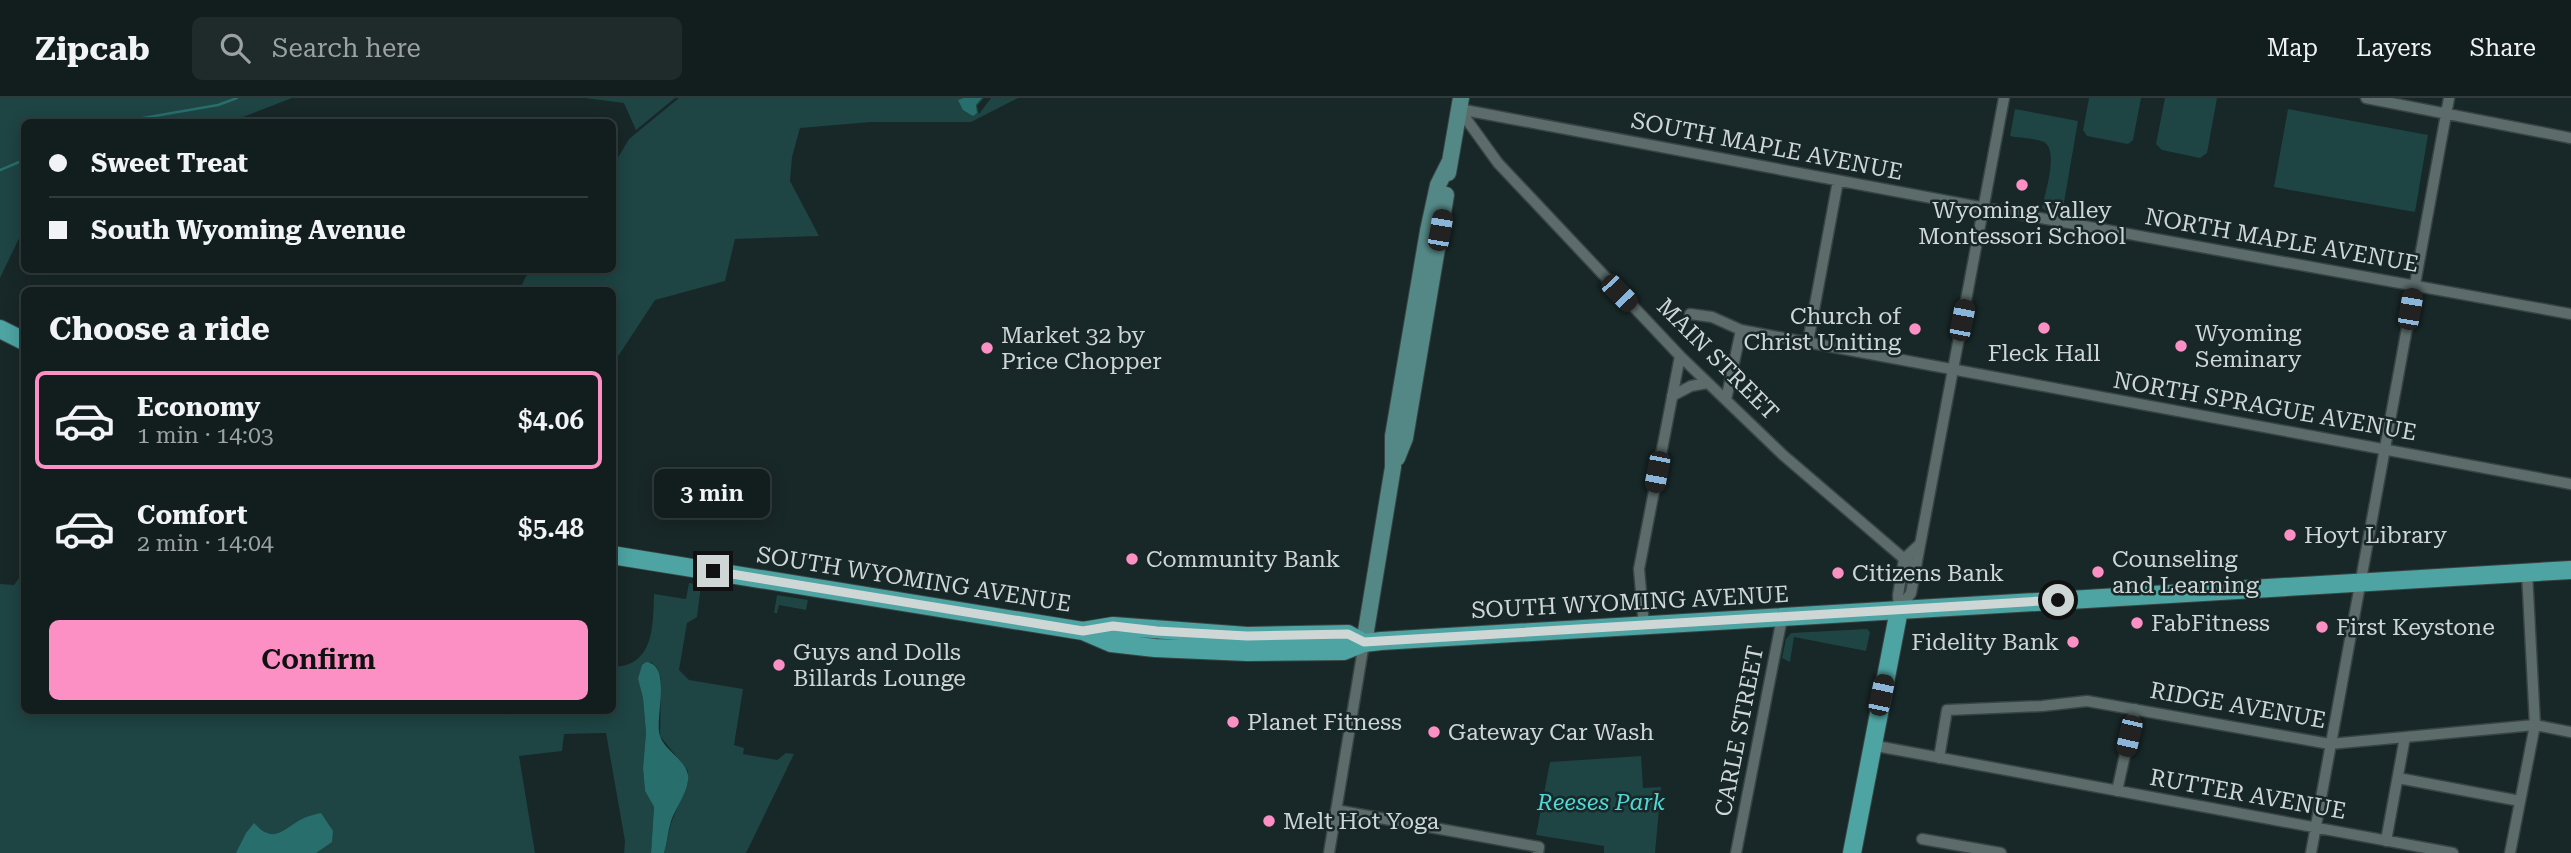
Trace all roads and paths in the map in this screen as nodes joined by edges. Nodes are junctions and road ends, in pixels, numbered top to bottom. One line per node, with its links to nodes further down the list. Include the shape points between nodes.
1 (2004, 98): 8 (street)
2 (2366, 98): 5 (street)
3 (2449, 98): 5 (street)
4 (1460, 103): 7 (street, SOUTH MAPLE AVENUE); 16 (street, MAIN STREET, via 1498,163); 33 (street, via 1405,438 1393,467)
5 (2446, 113): 6 (street); 9 (street)
6 (2571, 138)
7 (1838, 181): 8 (street, SOUTH MAPLE AVENUE); 15 (street)
8 (1985, 208): 9 (street, NORTH MAPLE AVENUE); 17 (street)
9 (2414, 285): 11 (street, NORTH MAPLE AVENUE); 21 (street)
10 (1690, 314): 13 (street, via 1712,317)
11 (2571, 314)
12 (0, 328): 14 (main road)
13 (1741, 330): 15 (street, NORTH SPRAGUE AVENUE); 20 (street)
14 (21, 339)
15 (1808, 342): 17 (street, NORTH SPRAGUE AVENUE)
16 (1680, 356): 18 (street, MAIN STREET); 19 (street)
17 (1952, 371): 21 (street, NORTH SPRAGUE AVENUE); 23 (street)
18 (1708, 383): 19 (street); 20 (street, MAIN STREET)
19 (1672, 396): 32 (street, via 1639,569)
20 (1726, 400): 25 (street, MAIN STREET)
21 (2386, 449): 22 (street, NORTH SPRAGUE AVENUE); 29 (street)
22 (2571, 484)
23 (1920, 544): 25 (street); 26 (street)
24 (616, 556): 33 (main road, SOUTH WYOMING AVENUE, via 1083,631 1113,626 1237,636 1348,634)
25 (1904, 559): 26 (street, MAIN STREET); 30 (street)
26 (1916, 569): 30 (street, via 1912,593)
27 (2571, 570): 28 (main road, SOUTH WYOMING AVENUE)
28 (2528, 573): 29 (main road, SOUTH WYOMING AVENUE); 35 (street)
29 (2360, 582): 30 (main road, SOUTH WYOMING AVENUE); 38 (street)
30 (1899, 610): 31 (main road, SOUTH WYOMING AVENUE); 39 (main road)
31 (1782, 618): 32 (main road, SOUTH WYOMING AVENUE); 50 (street, CARLE STREET)
32 (1644, 626): 33 (main road, SOUTH WYOMING AVENUE)
33 (1364, 642): 44 (street)
34 (2135, 709): 38 (street, RIDGE AVENUE); 40 (street, RIDGE AVENUE, via 2087,701 1947,710); 42 (street)
35 (2535, 725): 36 (street, RIDGE AVENUE); 37 (street, RIDGE AVENUE); 43 (street)
36 (2571, 732)
37 (2405, 737): 38 (street, RIDGE AVENUE); 41 (street)
38 (2330, 744): 45 (street)
39 (1871, 745): 40 (street, RUTTER AVENUE); 51 (main road)
40 (1939, 758): 42 (street, RUTTER AVENUE)
41 (2398, 778): 43 (street); 47 (street)
42 (2117, 791): 45 (street, RUTTER AVENUE)
43 (2520, 801): 55 (street)
44 (1336, 810): 48 (street); 49 (street)
45 (2316, 828): 47 (street, RUTTER AVENUE); 53 (street)
46 (1922, 839): 52 (street)
47 (2386, 841): 54 (street, RUTTER AVENUE)
48 (1539, 850)
49 (1329, 853)
50 (1736, 853)
51 (1852, 853)
52 (2001, 853)
53 (2311, 853)
54 (2453, 853)
55 (2510, 853)

